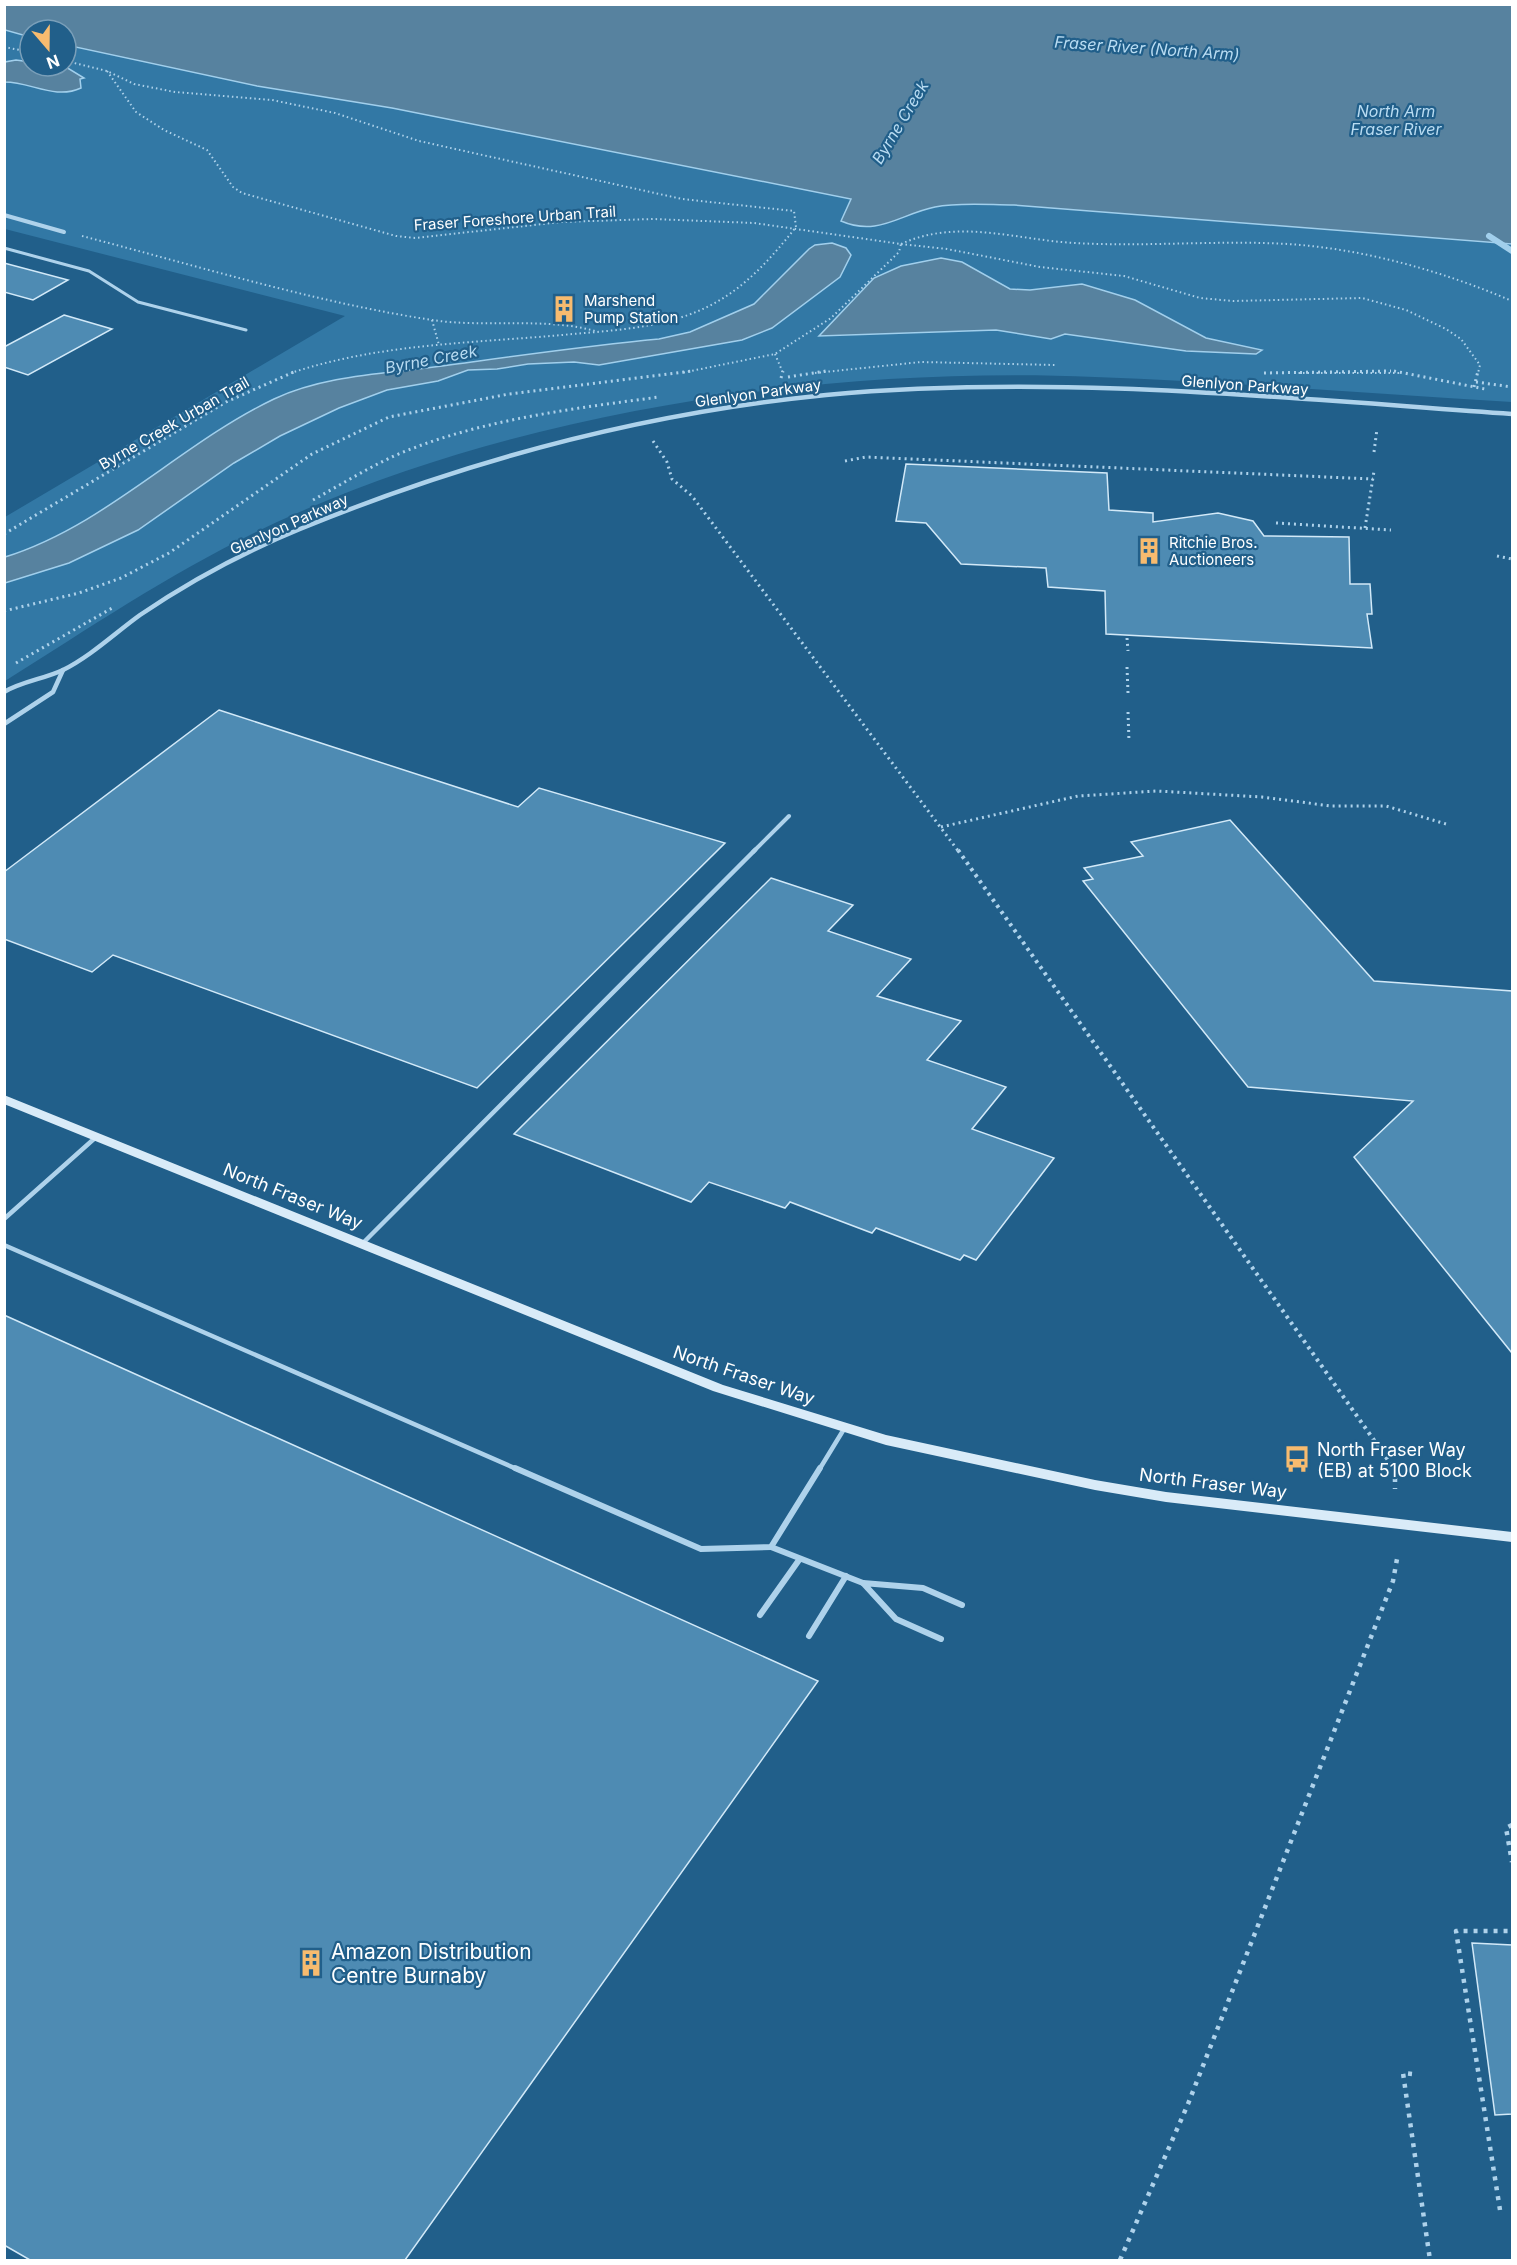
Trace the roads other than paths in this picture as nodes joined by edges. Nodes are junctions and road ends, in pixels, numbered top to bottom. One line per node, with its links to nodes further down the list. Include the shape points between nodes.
1 (4, 215): 2 (street)
2 (64, 232)
3 (4, 248): 4 (lane, via 89,271 138,302)
4 (246, 330)
5 (1512, 414): 6 (street, Glenlyon Parkway, via 1073,387 903,390 698,413 566,440 470,466 299,530 151,608)
6 (63, 670): 7 (street, Glenlyon Parkway, via 21,681); 8 (street, Glenlyon Parkway, via 53,692)
7 (4, 692)
8 (4, 724)
9 (789, 816): 13 (lane)
10 (4, 1099): 11 (street, North Fraser Way)
11 (98, 1136): 12 (lane); 13 (street, North Fraser Way)
12 (4, 1219)
13 (363, 1243): 15 (street, North Fraser Way, via 718,1388)
14 (4, 1245): 17 (lane, via 701,1549)
15 (844, 1428): 16 (street, North Fraser Way, via 1095,1485 1166,1497); 17 (lane)
16 (1512, 1537)
17 (771, 1547): 18 (lane)
18 (799, 1560): 19 (lane); 22 (lane)
19 (846, 1576): 20 (lane); 23 (lane)
20 (863, 1583): 21 (lane, via 923,1588); 24 (lane, via 896,1619)
21 (962, 1605)
22 (760, 1615)
23 (809, 1636)
24 (941, 1639)

